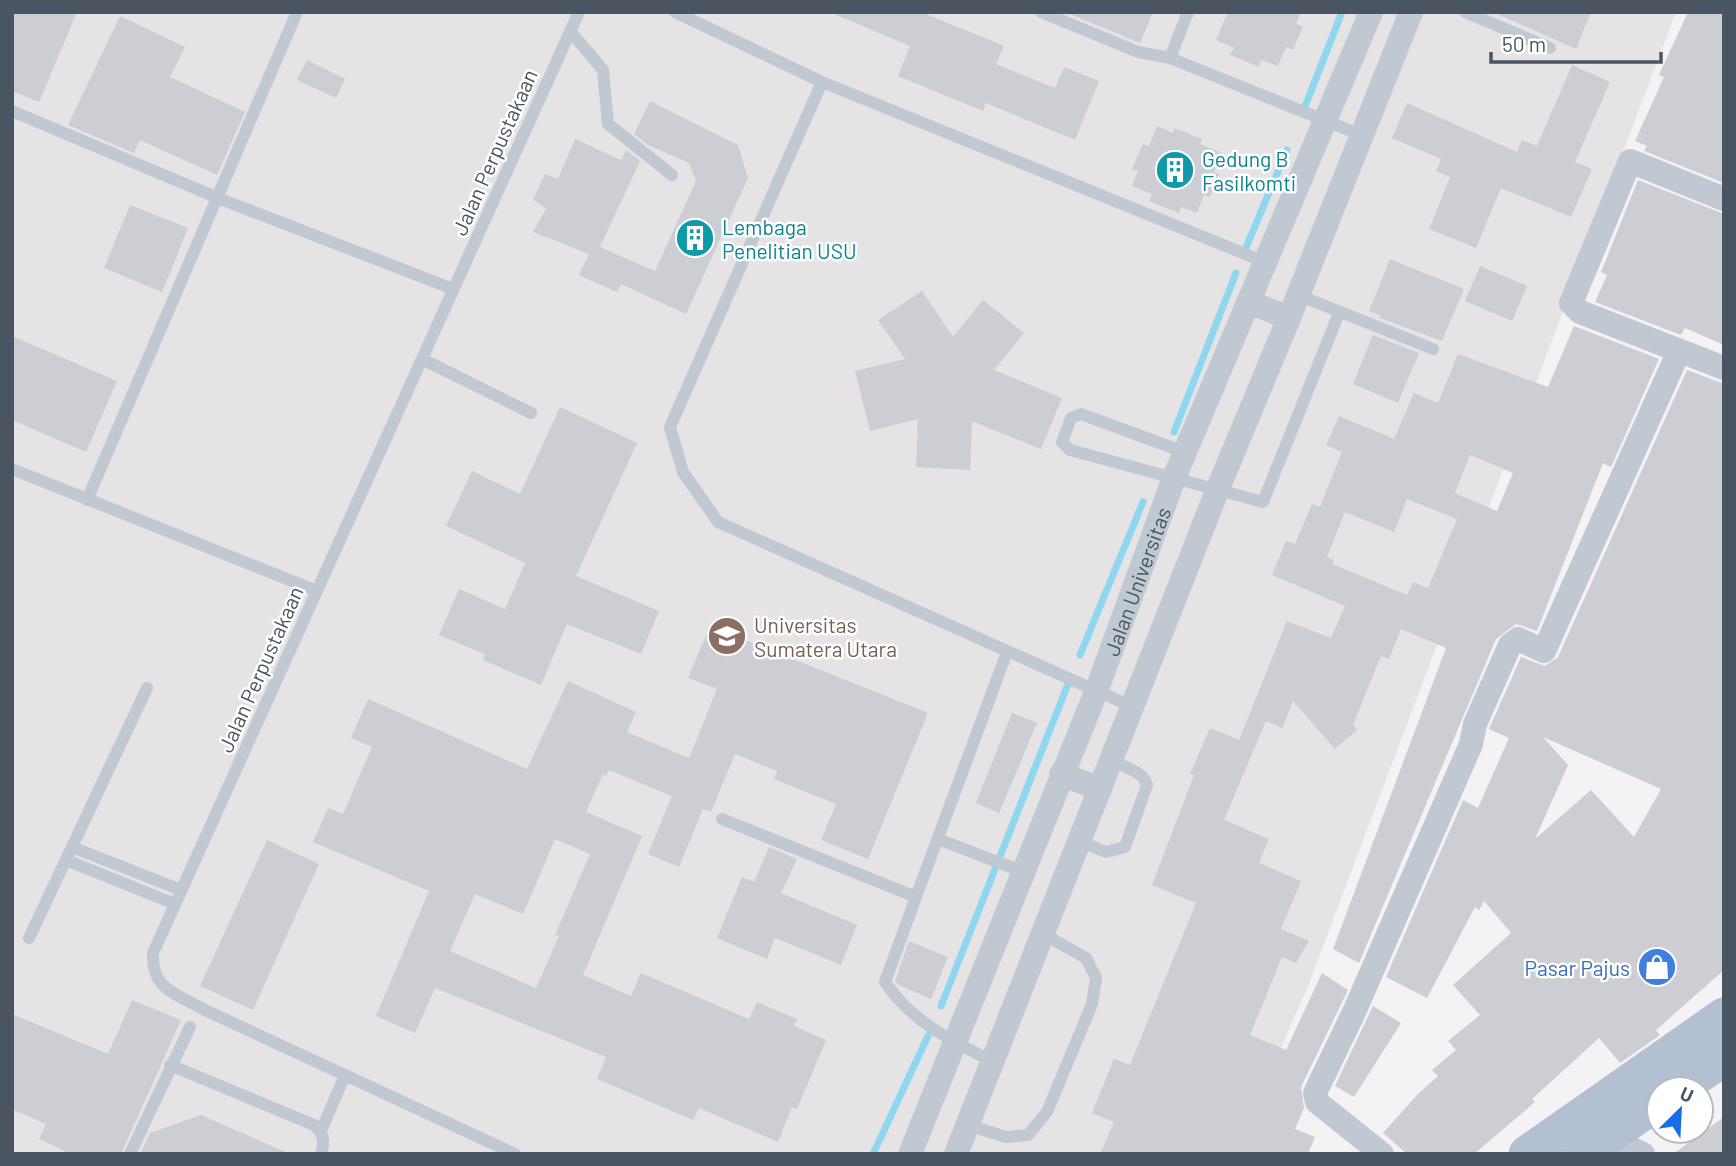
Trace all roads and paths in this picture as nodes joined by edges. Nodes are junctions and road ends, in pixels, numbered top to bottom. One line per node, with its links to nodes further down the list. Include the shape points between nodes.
1 (297, 12): 19 (lane)
2 (579, 12): 9 (lane, Jalan Perpustakaan)
3 (675, 12): 13 (lane)
4 (1041, 12): 11 (lane, via 1138,52)
5 (1188, 12): 11 (lane)
6 (1371, 12): 12 (street, Jalan Universitas)
7 (1411, 12): 14 (street, Jalan Universitas)
8 (1465, 12): 10 (lane)
9 (570, 31): 18 (lane, via 603,70 608,124); 22 (lane, Jalan Perpustakaan)
10 (1550, 48)
11 (1170, 58): 16 (lane)
12 (1344, 80): 14 (street); 16 (street, Jalan Universitas)
13 (822, 82): 21 (lane); 38 (lane, via 670,427 683,472 718,522)
14 (1379, 91): 17 (street, Jalan Universitas)
15 (12, 111): 19 (lane)
16 (1326, 123): 17 (lane); 21 (street, Jalan Universitas)
17 (1361, 135): 23 (street, Jalan Universitas)
18 (672, 175)
19 (218, 198): 22 (lane); 36 (lane)
20 (1724, 199): 28 (street, via 1630,161 1571,300 1580,312)
21 (1265, 262): 24 (street, Jalan Universitas)
22 (453, 289): 29 (lane, Jalan Perpustakaan)
23 (1298, 295): 25 (lane); 26 (street, Jalan Universitas)
24 (1249, 302): 26 (street); 32 (street, Jalan Universitas)
25 (1339, 313): 27 (lane); 35 (lane, via 1266,499 1259,503)
26 (1289, 318): 35 (street, Jalan Universitas)
27 (1433, 349)
28 (1679, 351): 30 (street); 76 (street, via 1544,651 1518,639 1510,645 1356,1010 1315,1093 1317,1102)
29 (422, 359): 31 (lane); 37 (lane, Jalan Perpustakaan)
30 (1724, 368)
31 (531, 413)
32 (1187, 453): 34 (street, Jalan Universitas); 34 (lane, via 1081,414 1071,418 1062,442 1070,450)
33 (12, 469): 36 (lane)
34 (1174, 478): 35 (lane); 39 (street, Jalan Universitas)
35 (1217, 491): 40 (street, Jalan Universitas)
36 (86, 500): 37 (lane)
37 (317, 591): 53 (lane, Jalan Perpustakaan)
38 (1007, 652): 42 (lane); 48 (lane)
39 (1106, 664): 40 (street); 42 (street, Jalan Universitas)
40 (1144, 680): 43 (street, Jalan Universitas)
41 (147, 688): 50 (lane)
42 (1096, 692): 43 (lane); 45 (street, Jalan Universitas)
43 (1133, 707): 44 (street, Jalan Universitas)
44 (1111, 761): 46 (street, Jalan Universitas); 49 (lane, via 1138,773 1147,785 1125,847 1107,852)
45 (1061, 774): 46 (street); 52 (street, Jalan Universitas)
46 (1100, 789): 49 (street, Jalan Universitas)
47 (722, 819): 54 (lane)
48 (938, 839): 52 (lane); 54 (lane)
49 (1079, 841): 57 (street, Jalan Universitas)
50 (72, 847): 51 (lane); 53 (lane)
51 (66, 860): 56 (lane); 58 (lane)
52 (1023, 872): 55 (street, Jalan Universitas)
53 (181, 890): 56 (lane, Jalan Perpustakaan)
54 (916, 897): 61 (lane, via 885,982 902,1007)
55 (1011, 902): 57 (street); 61 (street, Jalan Universitas)
56 (175, 904): 65 (lane, Jalan Perpustakaan, via 153,953 152,970 160,984)
57 (1046, 926): 63 (street, Jalan Universitas); 68 (lane, via 1086,958 1097,978 1092,1004 1047,1112 1028,1135 1006,1137)
58 (29, 938)
59 (1724, 1016): 77 (main road)
60 (190, 1027): 64 (lane)
61 (954, 1042): 63 (lane); 74 (street, Jalan Universitas)
62 (1724, 1058): 66 (main road)
63 (992, 1061): 68 (street, Jalan Universitas)
64 (170, 1065): 69 (lane); 71 (lane)
65 (345, 1075): 69 (lane); 73 (lane, Jalan Perpustakaan)
66 (1698, 1075)
67 (1645, 1110): 70 (main road)
68 (968, 1125): 75 (street, Jalan Universitas)
69 (321, 1131): 72 (lane, via 325,1143)
70 (1594, 1145): 78 (street)
71 (130, 1154)
72 (321, 1154)
73 (515, 1154)
74 (909, 1154)
75 (956, 1154)
76 (1382, 1154)
77 (1527, 1154)
78 (1643, 1154)

